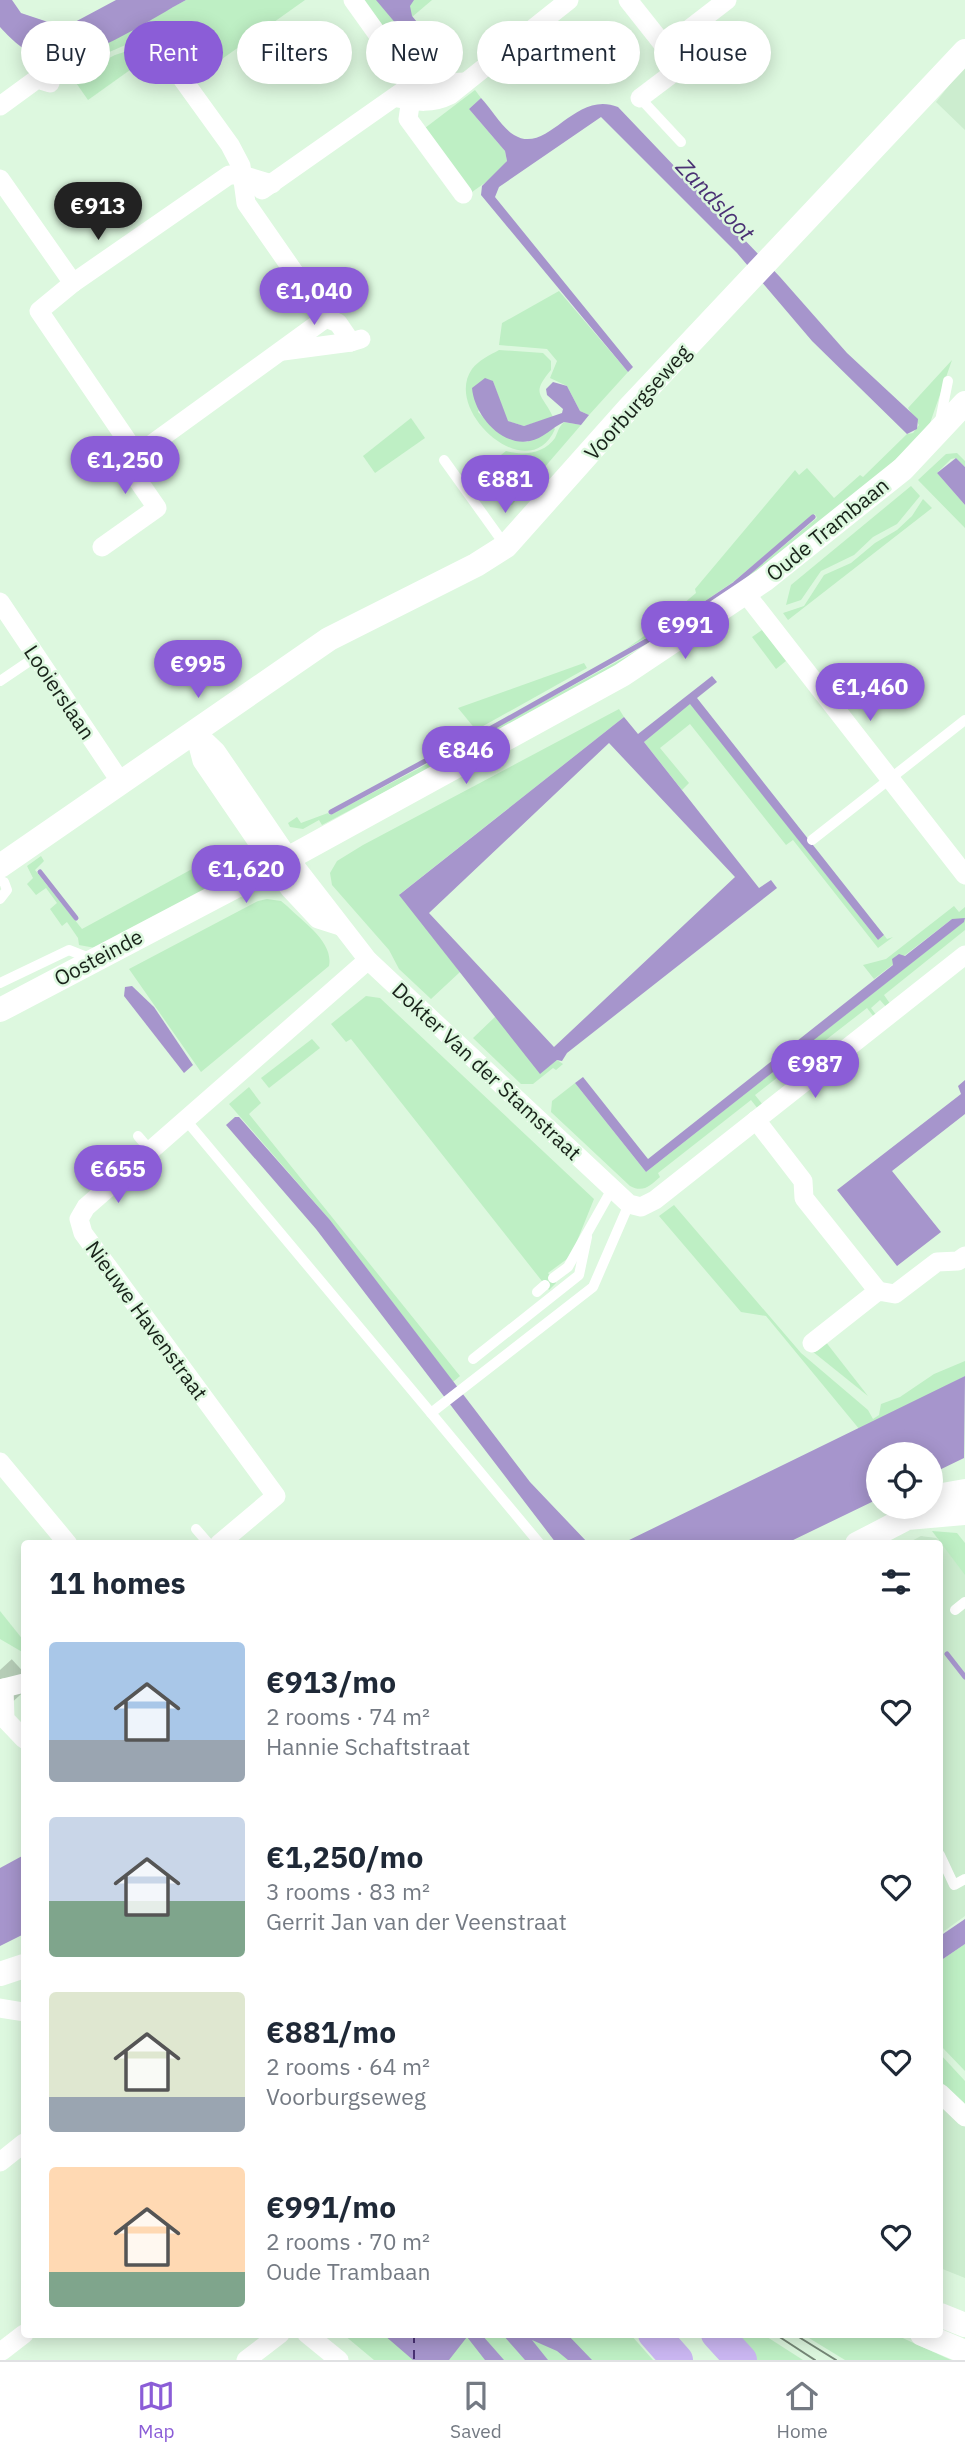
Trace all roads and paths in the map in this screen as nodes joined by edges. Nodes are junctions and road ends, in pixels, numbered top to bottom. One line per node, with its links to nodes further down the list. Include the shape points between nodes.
1 (353, 0): 11 (street)
2 (569, 0): 11 (street, via 438,101)
3 (628, 0): 6 (street)
4 (727, 0): 5 (street)
5 (700, 21)
6 (654, 32)
7 (965, 51): 26 (street, Voorburgseweg)
8 (30, 84): 13 (street)
9 (186, 84): 16 (street, via 230,145)
10 (659, 84): 12 (street)
11 (407, 94): 16 (street, via 258,192); 17 (street, via 408,118)
12 (640, 98): 14 (lane)
13 (0, 106)
14 (681, 142)
15 (0, 179): 18 (street)
16 (244, 183): 18 (street, via 217,182); 19 (street, via 246,203)
17 (463, 194)
18 (73, 284): 24 (street, via 39,311)
19 (326, 318): 20 (street); 20 (street, via 356,341)
20 (281, 351): 24 (street)
21 (948, 381): 23 (lane)
22 (965, 403): 23 (street, Oude Trambaan)
23 (938, 432): 28 (street, Oude Trambaan, via 903,469)
24 (137, 455): 27 (street, via 131,469 157,508)
25 (444, 460): 26 (lane)
26 (506, 546): 33 (street, Voorburgseweg, via 329,639)
27 (102, 547)
28 (746, 594): 34 (street); 37 (street, Oude Trambaan, via 622,675)
29 (0, 602): 30 (street, Looierslaan)
30 (37, 656): 31 (lane); 35 (street, Looierslaan)
31 (0, 681)
32 (965, 720): 34 (lane)
33 (194, 730): 35 (street, Voorburgseweg); 37 (street, Dokter Van der Stamstraat, via 216,751)
34 (888, 780): 36 (lane); 39 (street)
35 (120, 781): 38 (street)
36 (812, 840)
37 (282, 862): 42 (street, Oude Trambaan); 45 (street, Dokter Van der Stamstraat)
38 (0, 866)
39 (965, 875)
40 (0, 881): 41 (lane, via 7,890)
41 (0, 899)
42 (197, 905): 44 (street, Oosteinde)
43 (965, 955): 49 (street)
44 (94, 960): 46 (lane, via 69,950); 47 (street, Oosteinde)
45 (368, 960): 48 (street, Nieuwe Havenstraat); 50 (street, Dokter Van der Stamstraat)
46 (0, 982)
47 (0, 1010)
48 (185, 1119): 58 (lane); 67 (street, Nieuwe Havenstraat, via 144,1143 113,1170 79,1219 83,1233 276,1496)
49 (756, 1120): 51 (street, via 655,1200); 55 (street, via 803,1181 804,1198)
50 (612, 1189): 51 (street, Dokter Van der Stamstraat); 52 (lane)
51 (635, 1205): 58 (lane, via 593,1287)
52 (587, 1237): 54 (lane, via 568,1267); 57 (lane, via 579,1275)
53 (965, 1256): 55 (street, via 937,1262 895,1294)
54 (545, 1285)
55 (878, 1291): 56 (street)
56 (812, 1343)
57 (473, 1359)
58 (431, 1413): 68 (lane)
59 (0, 1462): 65 (street)
60 (965, 1491): 61 (street)
61 (943, 1495)
62 (965, 1513): 70 (street, via 907,1518)
63 (885, 1519): 69 (street)
64 (196, 1529): 66 (lane)
65 (65, 1540)
66 (206, 1540)
67 (224, 1540)
68 (537, 1540)
69 (844, 1540)
70 (865, 1540)
71 (965, 1602): 72 (lane)
72 (954, 1610)
73 (21, 1683): 74 (street)
74 (2, 1686): 75 (street)
75 (3, 1711): 76 (street)
76 (21, 1736)
77 (943, 1861): 78 (lane, via 954,1885)
78 (965, 1879)
79 (21, 1967): 80 (street)
80 (0, 1974)
81 (21, 1984): 82 (street)
82 (0, 1990)
83 (0, 2007): 84 (street)
84 (21, 2011)
85 (943, 2096): 86 (street)
86 (965, 2117)
87 (21, 2145): 88 (street)
88 (0, 2162)
89 (943, 2316): 90 (street)
90 (965, 2325)
91 (21, 2337): 98 (street)
92 (275, 2338): 99 (street)
93 (312, 2338): 100 (street)
94 (658, 2338): 101 (main road)
95 (721, 2338): 102 (main road)
96 (932, 2338): 97 (street)
97 (965, 2352)
98 (4, 2353)
99 (246, 2360)
100 (339, 2360)
101 (677, 2360)
102 (741, 2360)

